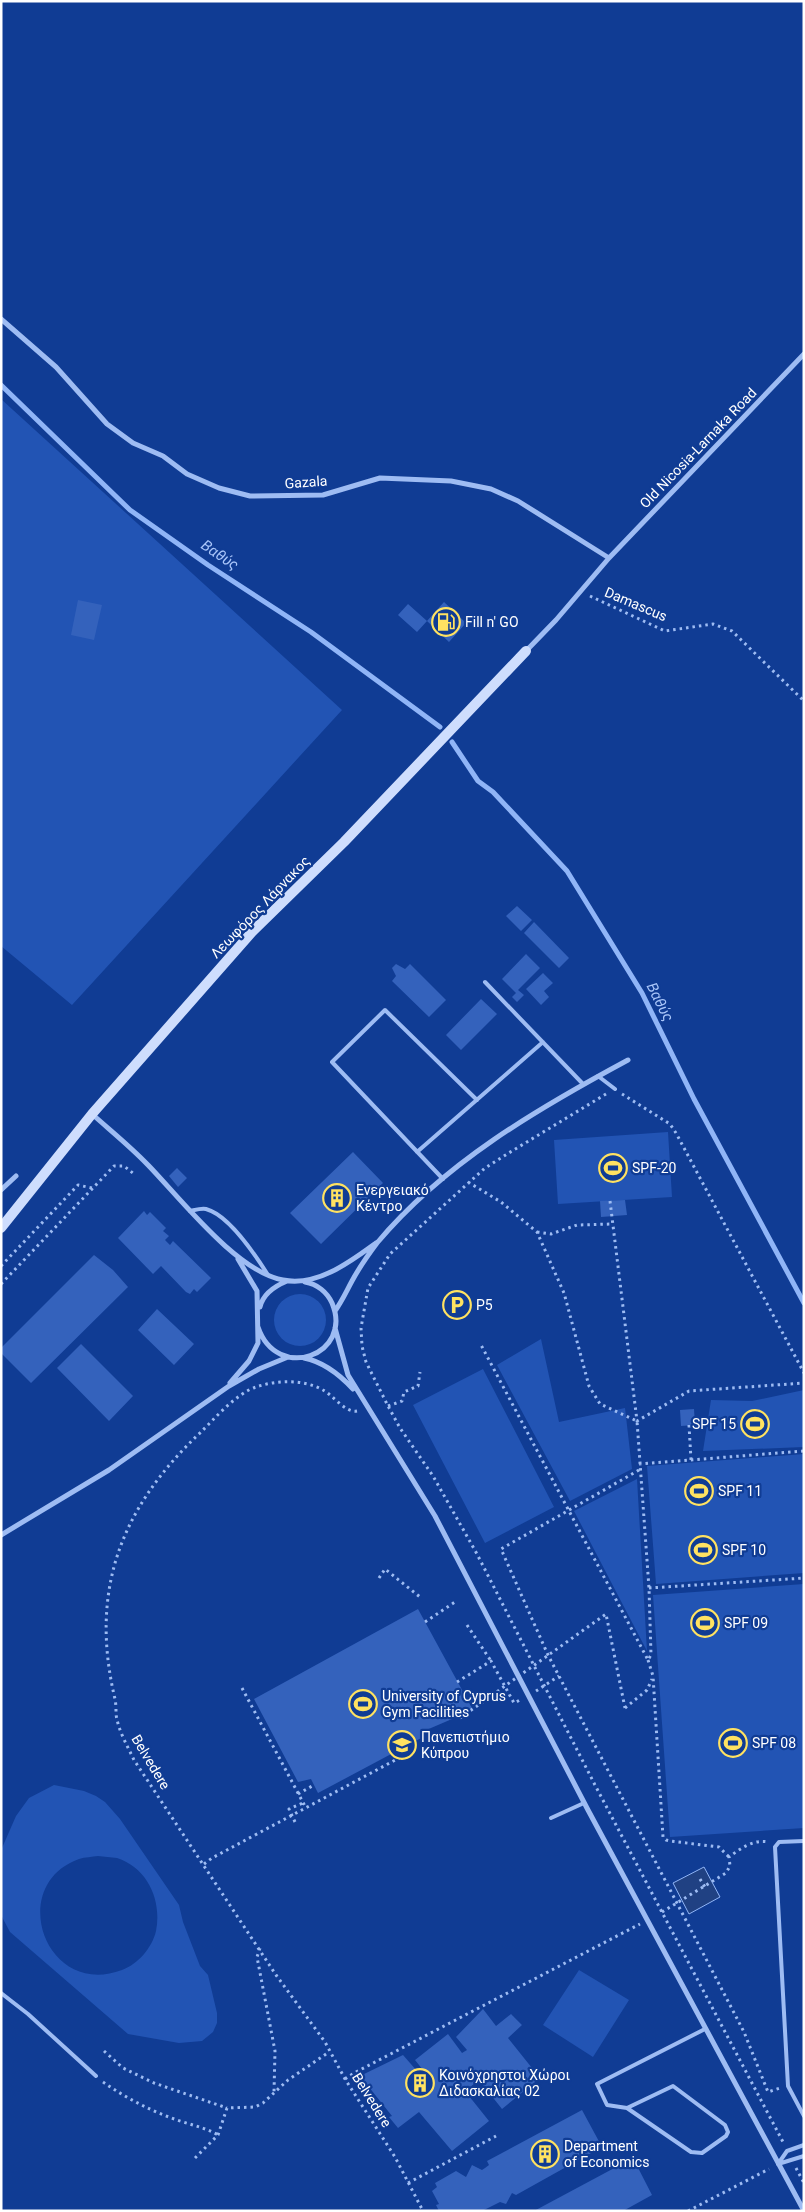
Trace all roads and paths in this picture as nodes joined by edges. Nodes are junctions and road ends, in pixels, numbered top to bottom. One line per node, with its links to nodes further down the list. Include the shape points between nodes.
1 (1, 319): 3 (street, Gazala, via 56,367 107,424 133,443 163,456 187,474 220,488 250,496 323,496 380,478 451,481 491,489 518,501)
2 (804, 354): 3 (street, Old Nicosia-Larnaka Road)
3 (609, 558): 4 (street)
4 (580, 592): 5 (street, Λεωφόρος Λάρνακος); 6 (path, Damascus, via 664,631 713,624 732,631)
5 (526, 651): 14 (main road, Λεωφόρος Λάρνακος, via 344,842 252,932)
6 (804, 701)
7 (485, 982): 8 (lane)
8 (543, 1042): 11 (lane); 13 (lane)
9 (628, 1060): 10 (street)
10 (598, 1076): 11 (street); 12 (lane)
11 (583, 1084): 18 (street, via 513,1127)
12 (615, 1089): 19 (path, via 512,1150); 42 (path, via 670,1124 676,1133)
13 (477, 1100): 15 (lane); 15 (lane, via 385,1010 332,1062)
14 (92, 1114): 23 (street, via 148,1164); 25 (main road, Λεωφόρος Λάρνακος)
15 (417, 1152): 18 (lane)
16 (134, 1174): 20 (path, via 124,1166 114,1166)
17 (16, 1176): 21 (street)
18 (443, 1179): 27 (street)
19 (468, 1182): 26 (path, via 501,1202); 46 (path, via 390,1254 368,1288 362,1318 362,1346 366,1362)
20 (93, 1188): 29 (path, via 78,1185); 33 (path)
21 (1, 1190)
22 (610, 1201): 24 (path)
23 (190, 1211): 28 (street); 30 (lane, via 210,1210 231,1226)
24 (613, 1224): 26 (path, via 577,1225 551,1234); 48 (path)
25 (1, 1228)
26 (536, 1232): 48 (path, via 564,1293 589,1386 600,1404)
27 (384, 1236): 31 (street, via 330,1273); 34 (street, via 367,1256)
28 (228, 1247): 30 (street, via 251,1267); 35 (street, via 253,1281)
29 (1, 1266)
30 (268, 1275): 32 (street)
31 (300, 1280): 32 (street); 34 (street, via 322,1290 331,1299)
32 (288, 1281): 35 (street, via 268,1292)
33 (1, 1284)
34 (335, 1311): 37 (street)
35 (258, 1314): 36 (street)
36 (258, 1327): 39 (street, via 268,1347); 44 (street, via 258,1343 249,1361)
37 (335, 1328): 40 (street, via 323,1348); 45 (street, via 348,1375)
38 (480, 1343): 54 (path)
39 (288, 1357): 40 (street); 44 (street)
40 (303, 1358): 45 (street, via 320,1363 339,1375)
41 (420, 1372): 46 (path, via 419,1385 404,1392 402,1401)
42 (804, 1373)
43 (804, 1383): 48 (path, via 689,1391)
44 (223, 1390): 55 (street, via 109,1470)
45 (367, 1404): 74 (street, via 448,1538)
46 (388, 1406): 85 (path, via 437,1482 477,1554)
47 (359, 1410): 81 (path, Belvedere, via 350,1411 323,1390 304,1383 270,1383 254,1387 227,1407 170,1462 143,1499 119,1546 110,1582 106,1626 107,1657 116,1714 134,1760)
48 (636, 1421): 52 (path)
49 (689, 1425): 51 (path)
50 (804, 1451): 51 (path)
51 (690, 1460): 52 (path)
52 (639, 1464): 53 (path)
53 (639, 1470): 54 (path); 58 (path)
54 (568, 1510): 63 (path); 84 (path, via 501,1549 548,1655)
55 (1, 1535)
56 (379, 1578): 59 (path, via 385,1569)
57 (804, 1578): 58 (path)
58 (649, 1588): 63 (path, via 651,1655)
59 (420, 1597)
60 (456, 1602): 61 (path)
61 (425, 1622)
62 (467, 1625): 64 (path)
63 (648, 1660): 65 (path)
64 (491, 1661): 66 (path); 68 (path)
65 (653, 1676): 69 (path, bridge, via 646,1690 625,1708 606,1614); 80 (path, via 663,1837 719,1847)
66 (457, 1682)
67 (242, 1688): 72 (path)
68 (514, 1703)
69 (460, 1718)
70 (414, 1750): 75 (path, bridge)
71 (314, 1785): 72 (path)
72 (298, 1794): 73 (path)
73 (303, 1803): 75 (path); 77 (path, via 289,1809)
74 (584, 1803): 76 (lane); 86 (street)
75 (306, 1808): 81 (path, bridge)
76 (551, 1818)
77 (295, 1822)
78 (804, 1841): 79 (lane)
79 (776, 1843): 80 (path, via 748,1844); 94 (lane)
80 (729, 1857): 83 (path, via 730,1866 726,1873)
81 (204, 1864): 87 (path, Belvedere)
82 (700, 1879): 83 (path)
83 (705, 1887): 84 (path)
84 (678, 1904): 85 (path); 94 (path, via 744,2032 768,2092)
85 (662, 1912): 102 (path)
86 (647, 1920): 89 (street); 93 (path)
87 (260, 1948): 91 (path, Belvedere); 95 (path, via 257,1957 276,2066)
88 (1, 1994): 92 (lane, via 28,2014)
89 (705, 2028): 97 (lane, via 596,2084 607,2105); 106 (street)
90 (104, 2051): 96 (path, via 123,2068 154,2083)
91 (329, 2052): 93 (path, Belvedere); 95 (path)
92 (96, 2076): 99 (path, via 122,2095)
93 (345, 2079): 107 (path, Belvedere)
94 (788, 2086): 98 (lane)
95 (274, 2093): 96 (path, via 255,2107)
96 (227, 2108): 99 (path)
97 (627, 2108): 97 (lane, via 672,2086 725,2125 728,2132 702,2152 694,2153)
98 (804, 2116)
99 (218, 2135): 104 (path)
100 (496, 2136): 107 (path)
101 (804, 2145): 102 (lane)
102 (787, 2151): 106 (lane)
103 (802, 2157): 105 (lane)
104 (196, 2158)
105 (792, 2161): 106 (lane); 108 (path)
106 (778, 2164): 110 (path); 111 (street)
107 (408, 2183): 109 (path, Belvedere)
108 (804, 2183)
109 (421, 2210)
110 (688, 2211)
111 (804, 2211)

